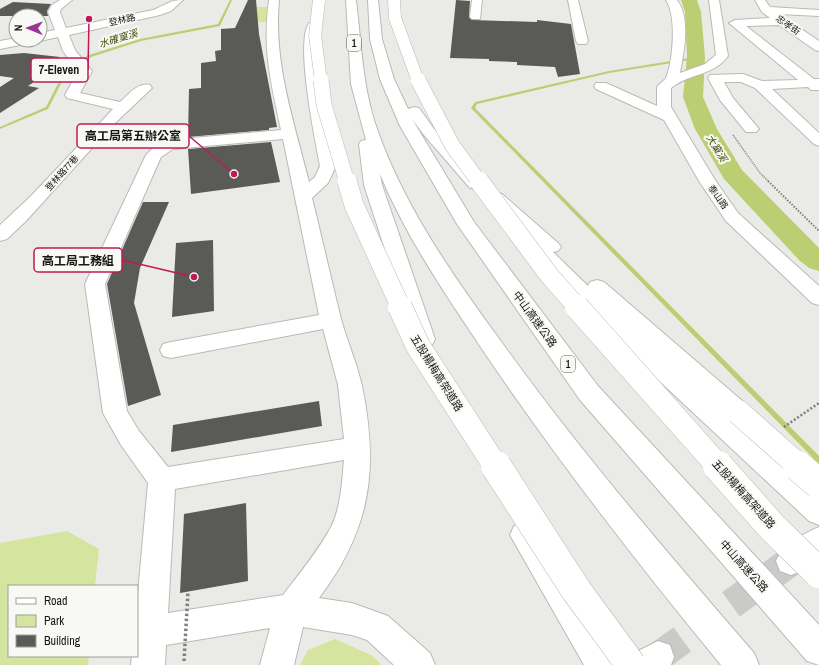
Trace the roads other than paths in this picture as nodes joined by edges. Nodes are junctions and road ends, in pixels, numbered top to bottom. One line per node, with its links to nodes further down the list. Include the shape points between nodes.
1 (67, 0): 18 (main road, via 54,10)
2 (178, 0): 18 (main road, 登林路, via 156,13)
3 (274, 0): 33 (main road, via 271,25 273,60)
4 (318, 0): 36 (main road, via 311,44 313,81 328,166 322,179); 51 (main road, 五股楊梅高架道路, bridge, via 315,36 324,105 354,205 418,346 576,590)
5 (351, 0): 26 (main road, 1)
6 (373, 0): 20 (main road, 中山高速公路 / 1)
7 (383, 0): 27 (main road, via 388,39)
8 (394, 0): 47 (main road, 五股楊梅高架道路, bridge, via 395,18 416,76 452,145 549,275 772,527)
9 (477, 0): 15 (main road)
10 (573, 0): 21 (main road)
11 (672, 0): 23 (main road, 泰山路, via 677,7 679,28)
12 (714, 0): 23 (main road, via 722,56 716,64)
13 (763, 5): 14 (main road); 16 (main road, 忠孝街)
14 (819, 14)
15 (476, 17)
16 (785, 23): 17 (main road); 22 (main road, 忠孝街); 25 (main road, via 735,23)
17 (811, 27)
18 (62, 33): 19 (main road, 登林路); 30 (main road, via 69,51 85,71 72,95)
19 (48, 36)
20 (376, 39): 27 (main road); 50 (main road, 中山高速公路 / 1, via 387,79 408,126 466,224 589,393)
21 (582, 41)
22 (819, 47)
23 (675, 78): 31 (main road, 泰山路, via 664,87 664,107)
24 (760, 85): 25 (main road); 32 (main road, via 743,78 715,78 727,100); 34 (main road)
25 (816, 85)
26 (358, 86): 55 (main road, via 373,185 430,357 498,492); 56 (main road, 1, via 389,178 418,232 461,302 516,383 572,457 643,548)
27 (400, 86): 35 (main road, via 429,132)
28 (601, 86): 31 (main road)
29 (145, 88): 30 (main road, 登林路77巷)
30 (121, 107): 37 (main road, 登林路77巷, via 26,214)
31 (671, 118): 38 (main road, 泰山路, via 707,182 732,218)
32 (751, 129)
33 (289, 134): 36 (main road); 42 (main road, via 170,145 160,150 154,155 95,284 115,413 130,438)
34 (819, 141)
35 (452, 159): 43 (main road, bridge); 44 (main road, via 550,262 645,354)
36 (304, 196): 39 (main road)
37 (0, 235)
38 (819, 298)
39 (331, 320): 40 (main road); 41 (main road, via 350,385)
40 (171, 350)
41 (358, 447): 42 (main road); 48 (main road, via 355,492 344,531)
42 (162, 480): 49 (main road)
43 (819, 484)
44 (819, 512)
45 (819, 541): 46 (main road)
46 (791, 561)
47 (819, 573)
48 (292, 609): 49 (main road); 53 (main road); 54 (main road, via 352,619 377,627)
49 (150, 632): 52 (main road)
50 (819, 649)
51 (645, 662)
52 (148, 665)
53 (277, 665)
54 (418, 665)
55 (603, 665)
56 (742, 665)

